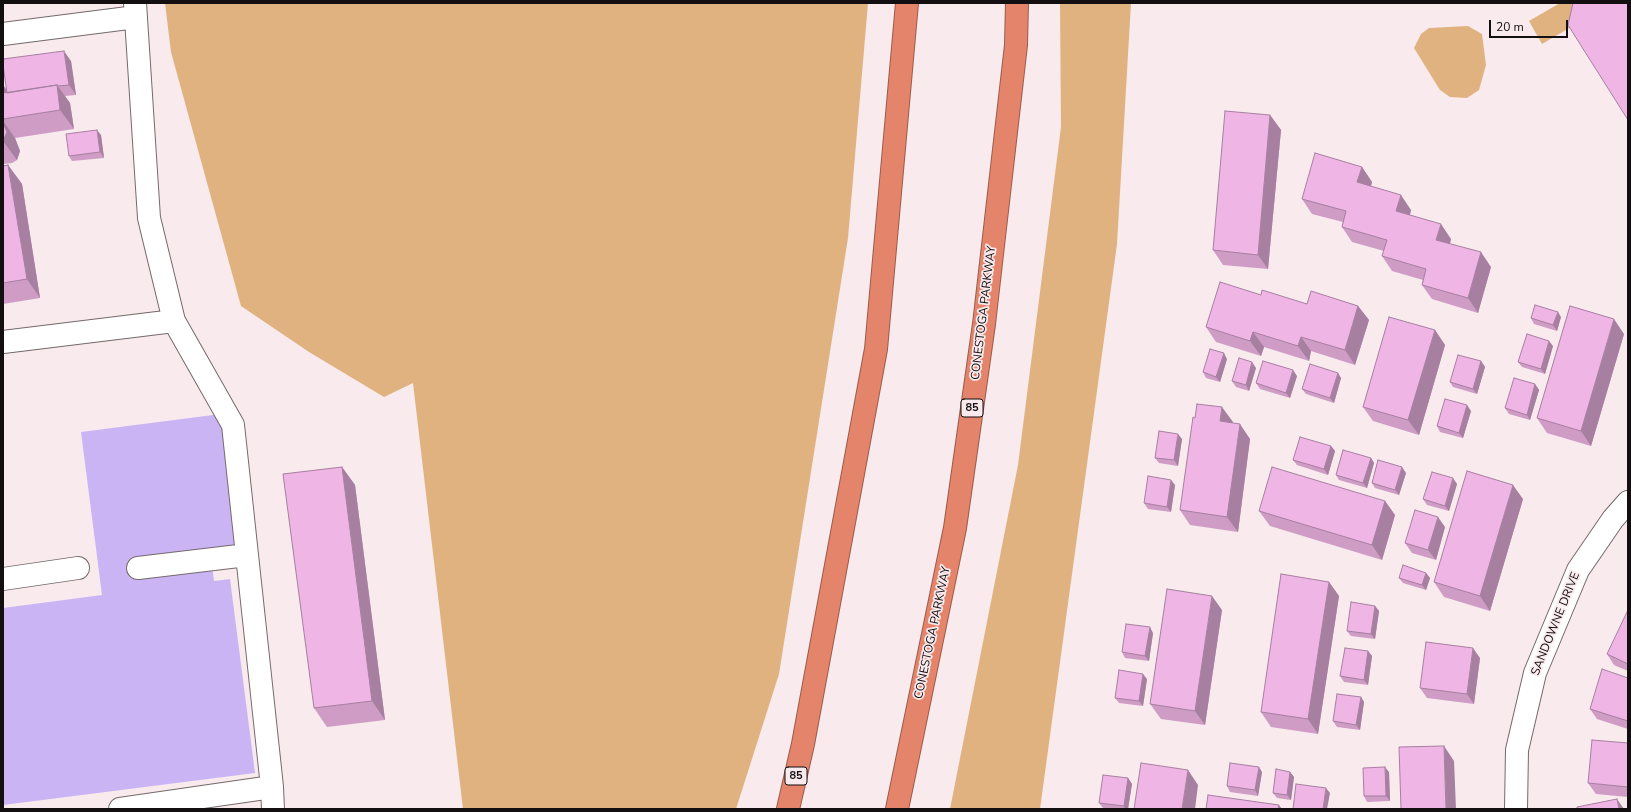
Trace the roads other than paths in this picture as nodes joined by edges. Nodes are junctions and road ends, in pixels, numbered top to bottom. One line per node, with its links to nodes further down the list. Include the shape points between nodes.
1 (907, 3): 12 (highway, 85, via 876,349)
2 (1017, 3): 18 (highway, CONESTOGA PARKWAY / 85, via 1016,45 984,324 955,528)
3 (135, 10): 4 (street); 5 (street, via 149,218)
4 (3, 34)
5 (174, 321): 6 (street); 8 (street, via 233,425)
6 (3, 342)
7 (1628, 502): 19 (street, SANDOWNE DRIVE, via 1613,519 1578,570 1535,673 1517,750)
8 (247, 555): 10 (street); 13 (street)
9 (78, 568): 11 (street)
10 (138, 568)
11 (3, 579)
12 (803, 744): 16 (highway); 17 (highway, 85)
13 (272, 787): 14 (street); 15 (street)
14 (120, 809)
15 (273, 809)
16 (777, 809)
17 (788, 809)
18 (897, 809)
19 (1516, 809)

